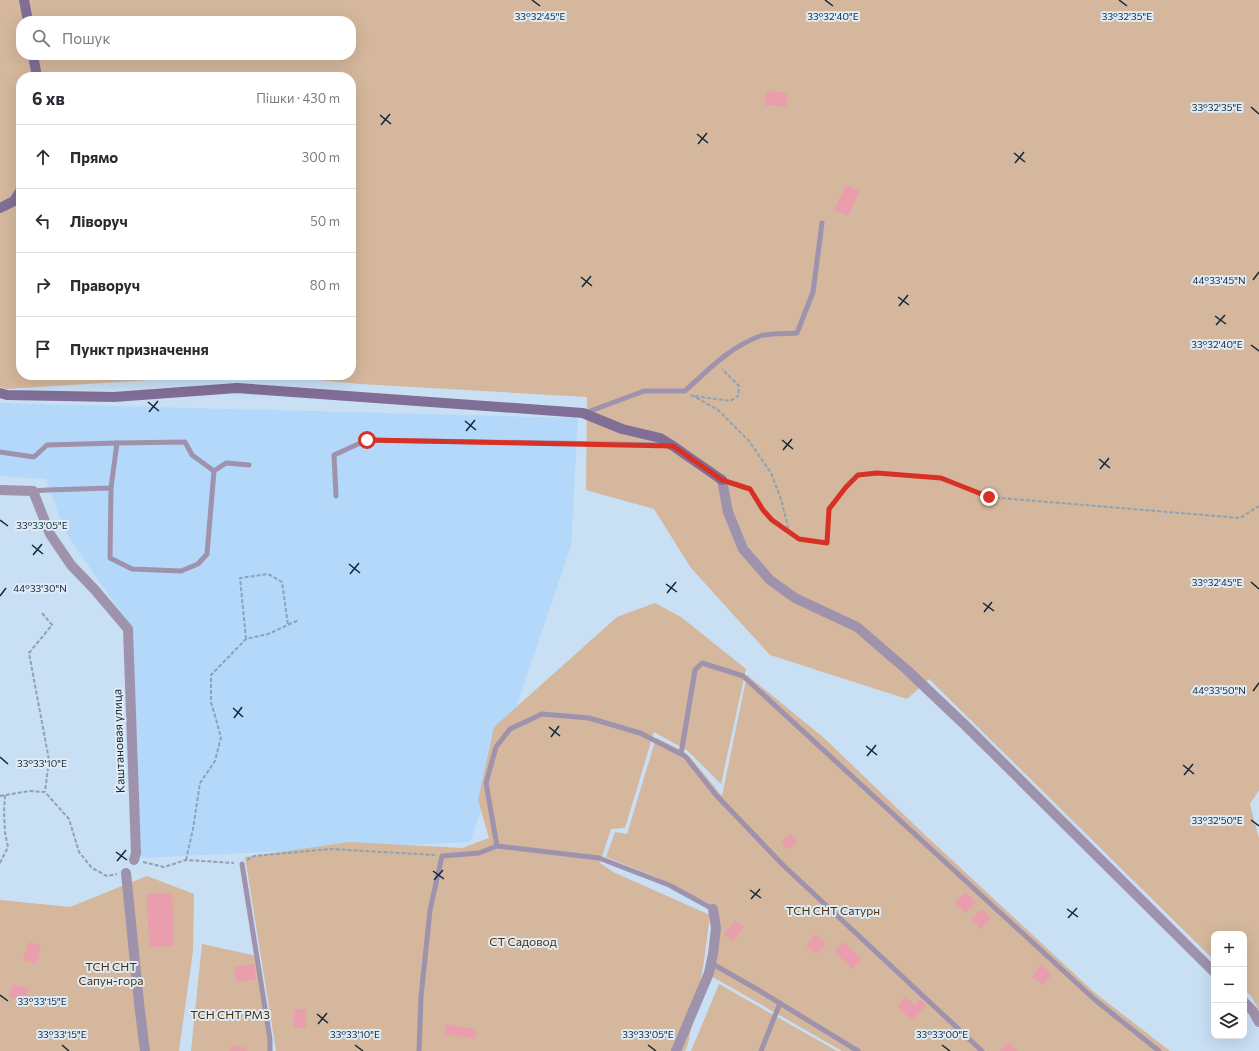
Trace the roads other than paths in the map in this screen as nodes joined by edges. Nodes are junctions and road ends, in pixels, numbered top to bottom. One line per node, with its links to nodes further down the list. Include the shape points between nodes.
1 (24, 0): 2 (street)
2 (27, 16)
3 (34, 60): 4 (street)
4 (36, 72)
5 (16, 199): 6 (street)
6 (0, 208)
7 (822, 222): 9 (lane, via 813,292 797,333 761,336 737,347 685,391 644,391)
8 (0, 393): 9 (street, via 114,397 237,388)
9 (583, 414): 11 (street, via 622,429 660,438)
10 (117, 443): 12 (lane, via 47,445 34,457); 14 (lane, via 185,442 192,455); 16 (lane)
11 (673, 446): 15 (street); 20 (lane, via 367,440 334,455)
12 (0, 452)
13 (249, 465): 14 (lane, via 226,463)
14 (214, 471): 16 (lane, via 207,554 198,564 181,571 132,569 110,558)
15 (722, 480): 17 (lane); 28 (street, via 728,512 744,549 770,580 795,598 858,627 907,670)
16 (111, 488): 19 (lane)
17 (750, 489)
18 (0, 490): 19 (street)
19 (33, 491): 23 (street, Каштановая улица, via 50,534 71,564 128,629 136,853)
20 (336, 496)
21 (681, 754): 22 (lane, via 640,733 589,718 542,714 510,729 496,747 486,783); 38 (lane, via 784,866); 39 (lane, via 695,670 702,663 743,676 1094,999)
22 (496, 846): 26 (lane, via 599,858 670,885); 34 (lane, via 479,853 442,856 430,910 421,997)
23 (134, 860): 25 (lane, Каштановая улица)
24 (242, 864): 33 (lane)
25 (126, 873): 32 (street)
26 (714, 909): 27 (street, via 716,928)
27 (712, 963): 29 (lane); 35 (street)
28 (1211, 969)
29 (780, 1003): 36 (lane); 37 (lane)
30 (1245, 1003): 31 (street)
31 (1259, 1022)
32 (145, 1051)
33 (270, 1051)
34 (419, 1051)
35 (676, 1051)
36 (761, 1051)
37 (858, 1051)
38 (982, 1051)
39 (1159, 1051)

